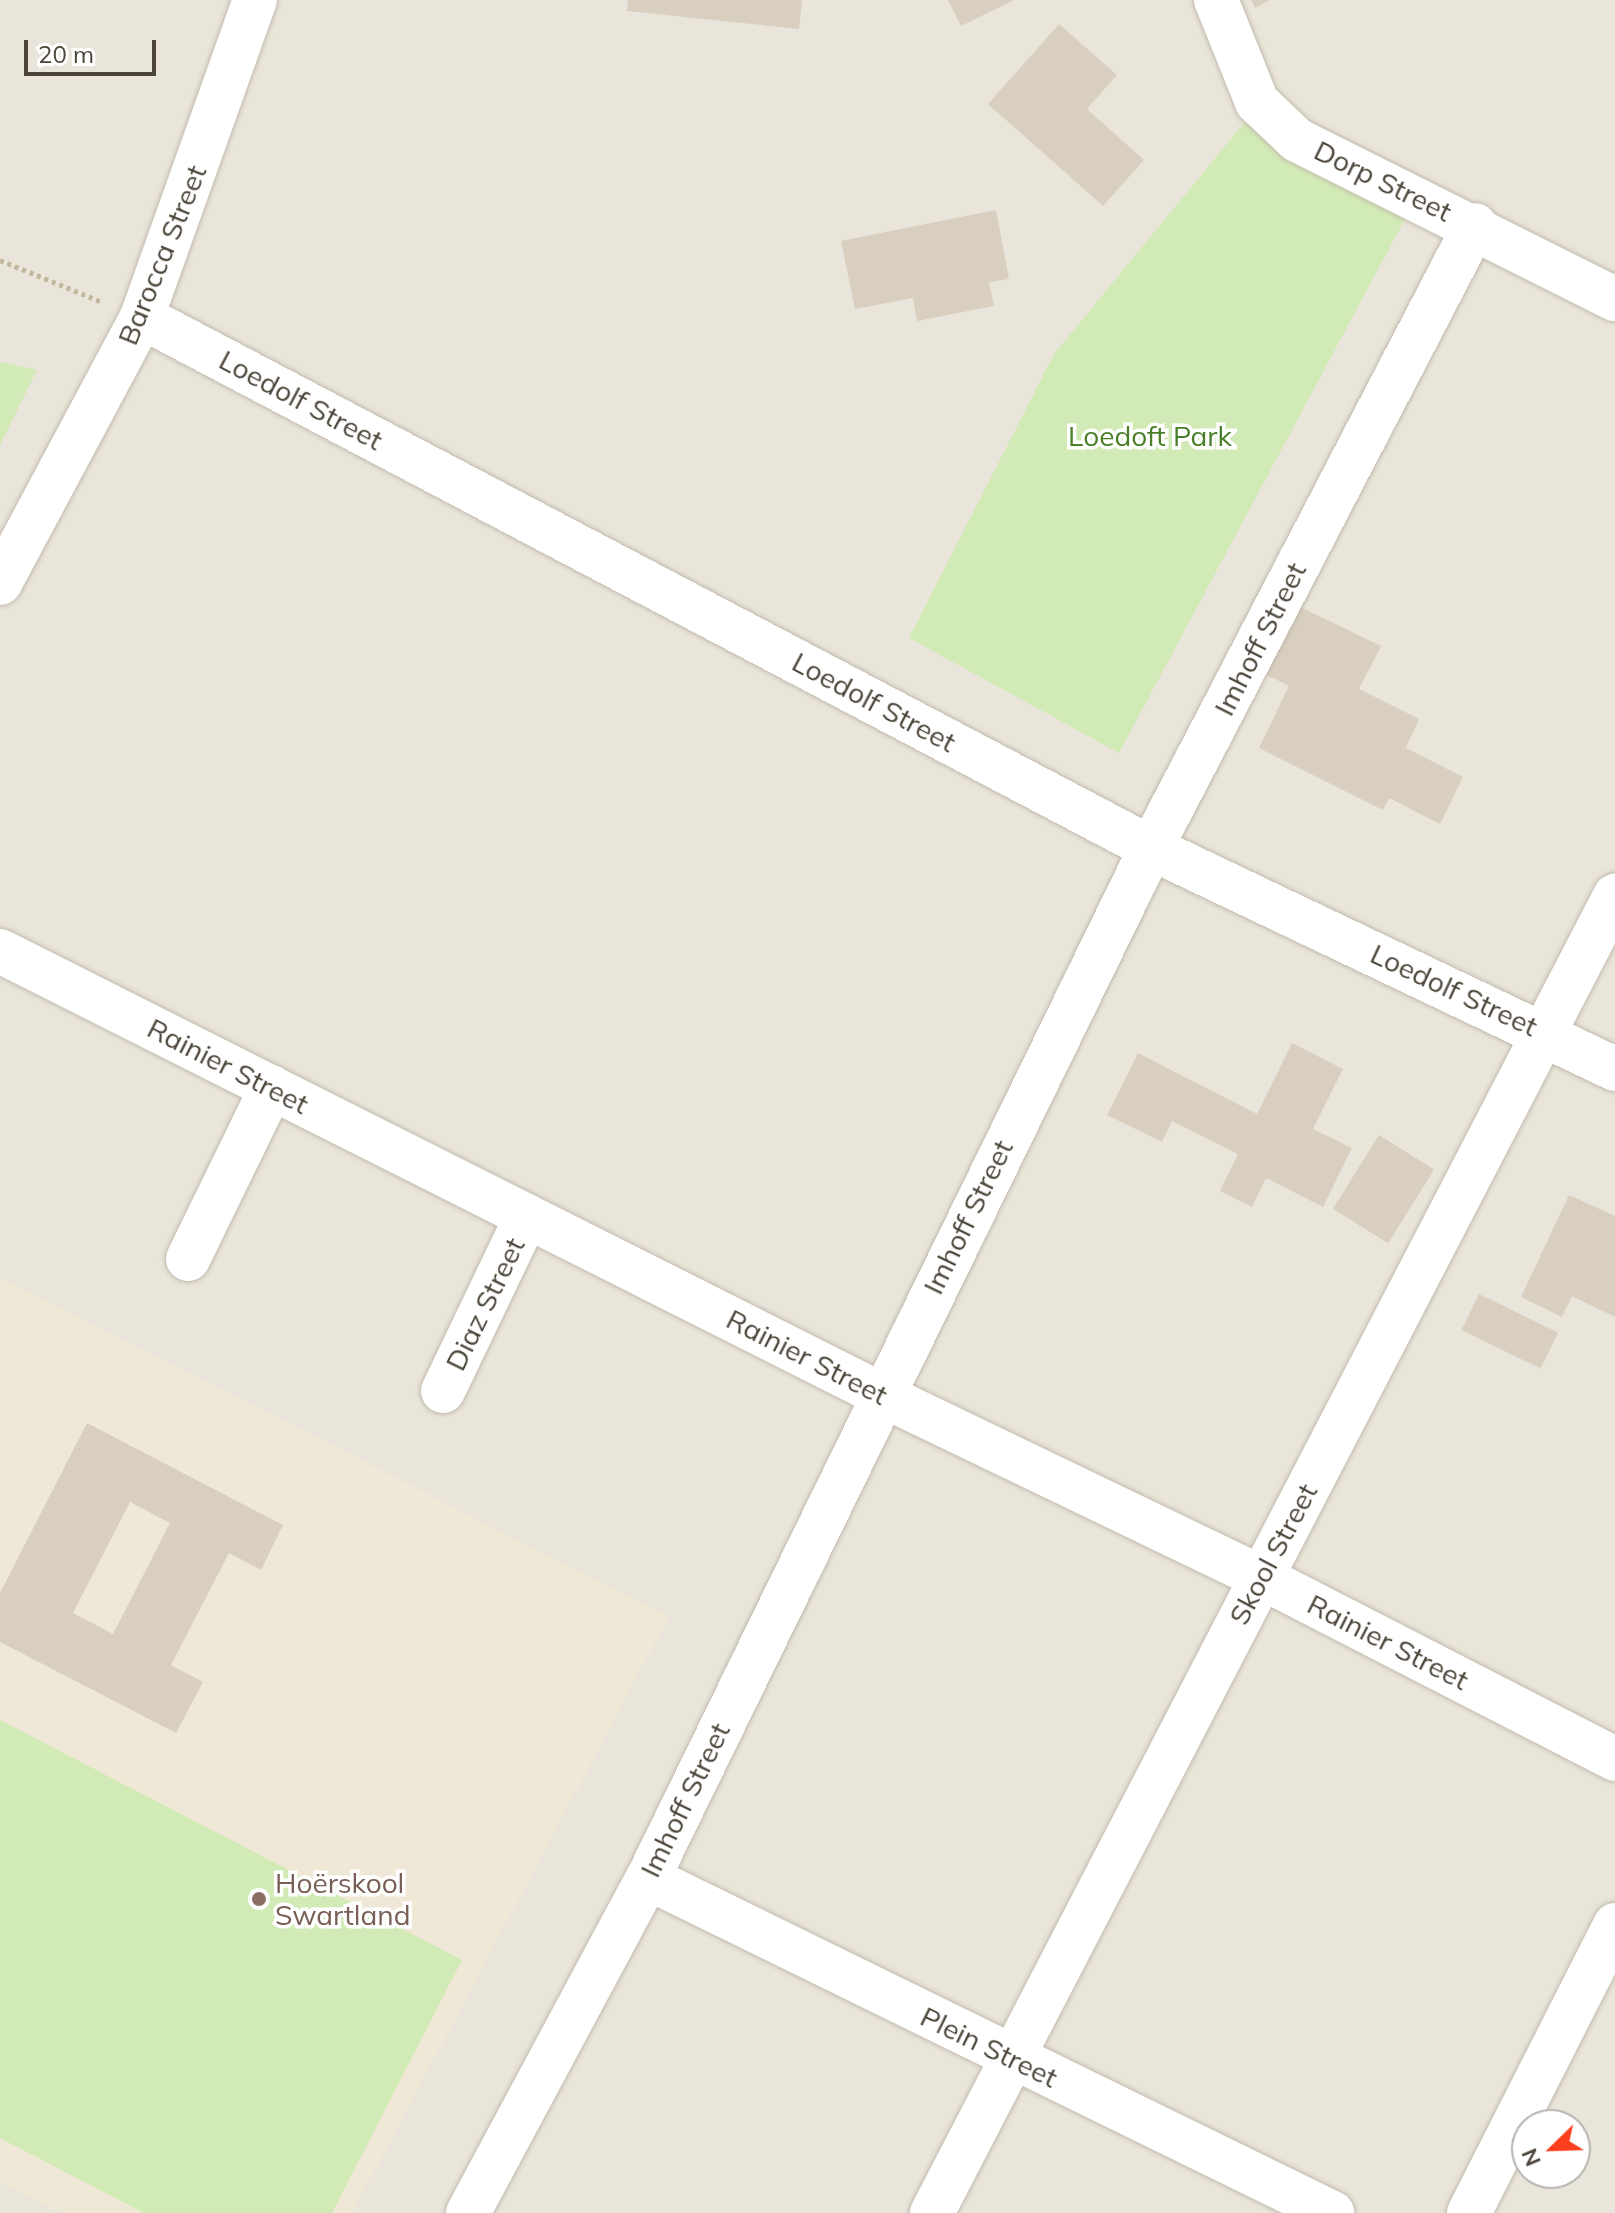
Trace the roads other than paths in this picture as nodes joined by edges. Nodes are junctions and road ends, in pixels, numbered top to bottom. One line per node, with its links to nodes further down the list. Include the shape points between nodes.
1 (255, 0): 5 (street, Barocca Street)
2 (1216, 0): 3 (street, Dorp Street, via 1257,102 1297,140)
3 (1475, 225): 4 (street, Dorp Street); 7 (street, Imhoff Street)
4 (1615, 299)
5 (142, 317): 6 (street, Barocca Street); 7 (street, Loedolf Street)
6 (0, 583)
7 (1151, 848): 10 (street, Loedolf Street); 16 (street, Imhoff Street)
8 (1615, 896): 10 (street, Skool Street)
9 (4, 966): 12 (street, Rainier Street)
10 (1545, 1033): 11 (street, Loedolf Street); 17 (street, Skool Street)
11 (1615, 1069)
12 (272, 1087): 13 (street, Rainier Street); 14 (street)
13 (527, 1216): 15 (street, Diaz Street); 16 (street, Rainier Street)
14 (188, 1259)
15 (443, 1391)
16 (880, 1394): 17 (street, Rainier Street); 19 (street, Imhoff Street)
17 (1261, 1577): 18 (street, Rainier Street); 21 (street, Skool Street)
18 (1615, 1759)
19 (648, 1878): 21 (street, Plein Street); 22 (street, Imhoff Street)
20 (1615, 1925): 25 (street)
21 (1010, 2058): 23 (street, Skool Street); 24 (street, Plein Street)
22 (468, 2213)
23 (932, 2213)
24 (1332, 2213)
25 (1469, 2213)

